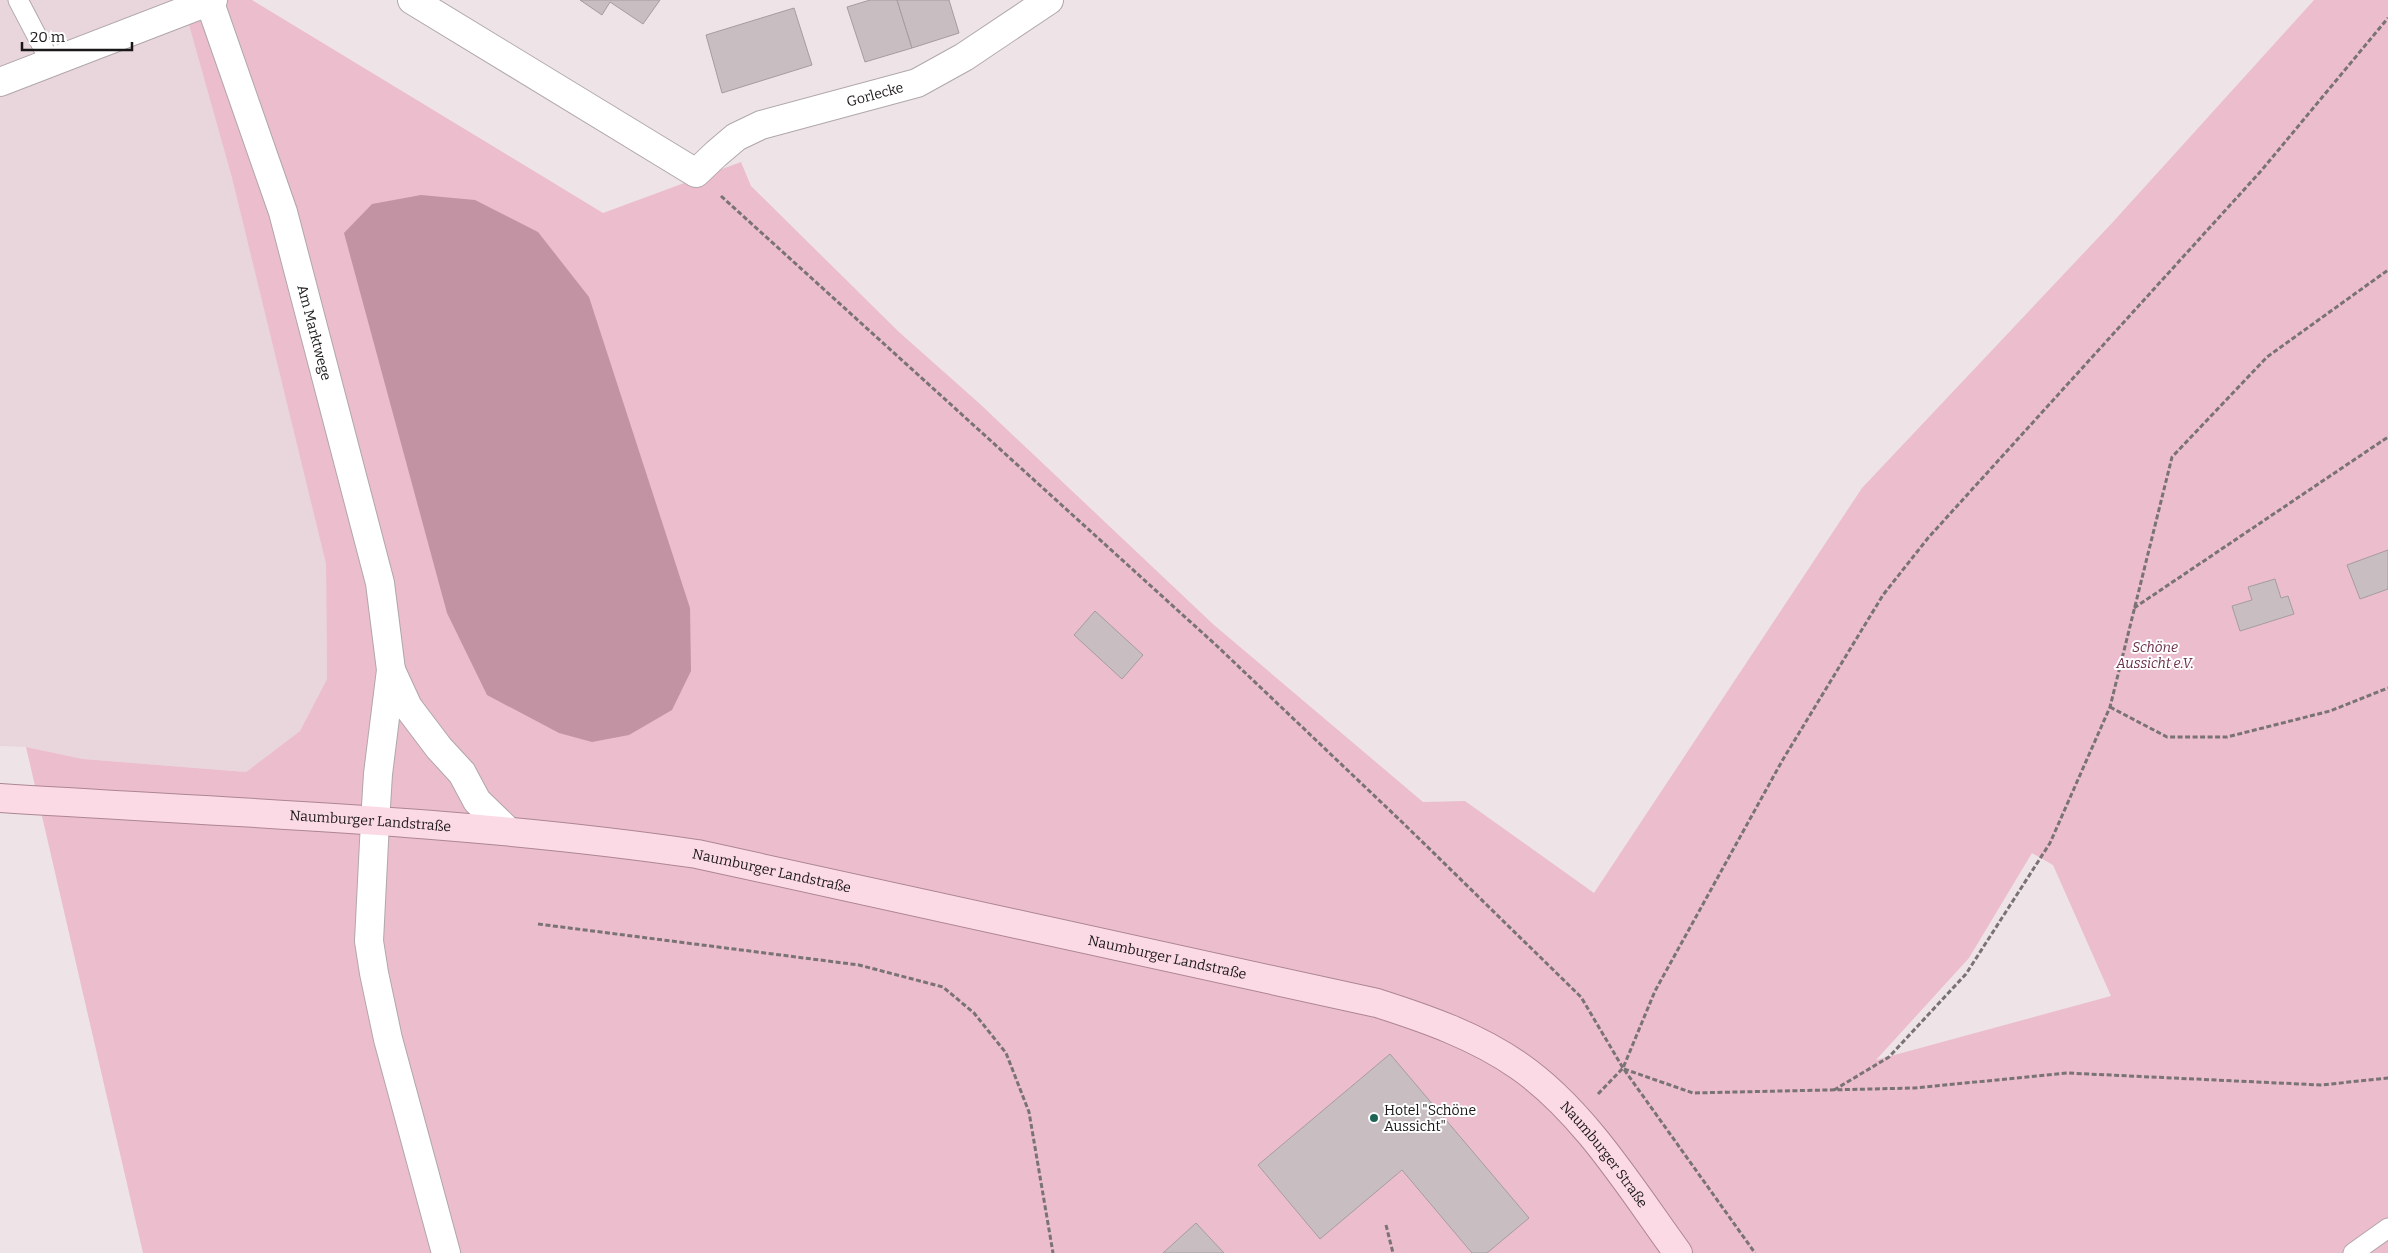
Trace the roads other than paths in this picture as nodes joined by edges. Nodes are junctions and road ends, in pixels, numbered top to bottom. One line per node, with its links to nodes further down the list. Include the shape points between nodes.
1 (18, 0): 5 (lane)
2 (211, 0): 5 (street, Am Marktwege); 7 (street, Am Marktwege, via 283,212 380,583)
3 (412, 0): 4 (street, Gorlecke, via 696,173 736,138 761,126 917,83 964,58)
4 (1049, 0)
5 (51, 63): 6 (street, Am Marktwege)
6 (0, 82)
7 (391, 670): 9 (street); 10 (street, via 408,707 462,773 477,801)
8 (0, 798): 9 (main road, Naumburger Landstraße)
9 (375, 822): 10 (main road, Naumburger Landstraße); 13 (street, via 370,942 374,973 388,1039)
10 (508, 831): 11 (main road, Naumburger Landstraße, via 696,854 1377,1003 1451,1028)
11 (1519, 1066): 14 (main road, Naumburger Straße, via 1548,1090 1598,1145)
12 (2388, 1228): 15 (lane)
13 (446, 1253)
14 (1678, 1253)
15 (2353, 1253)

